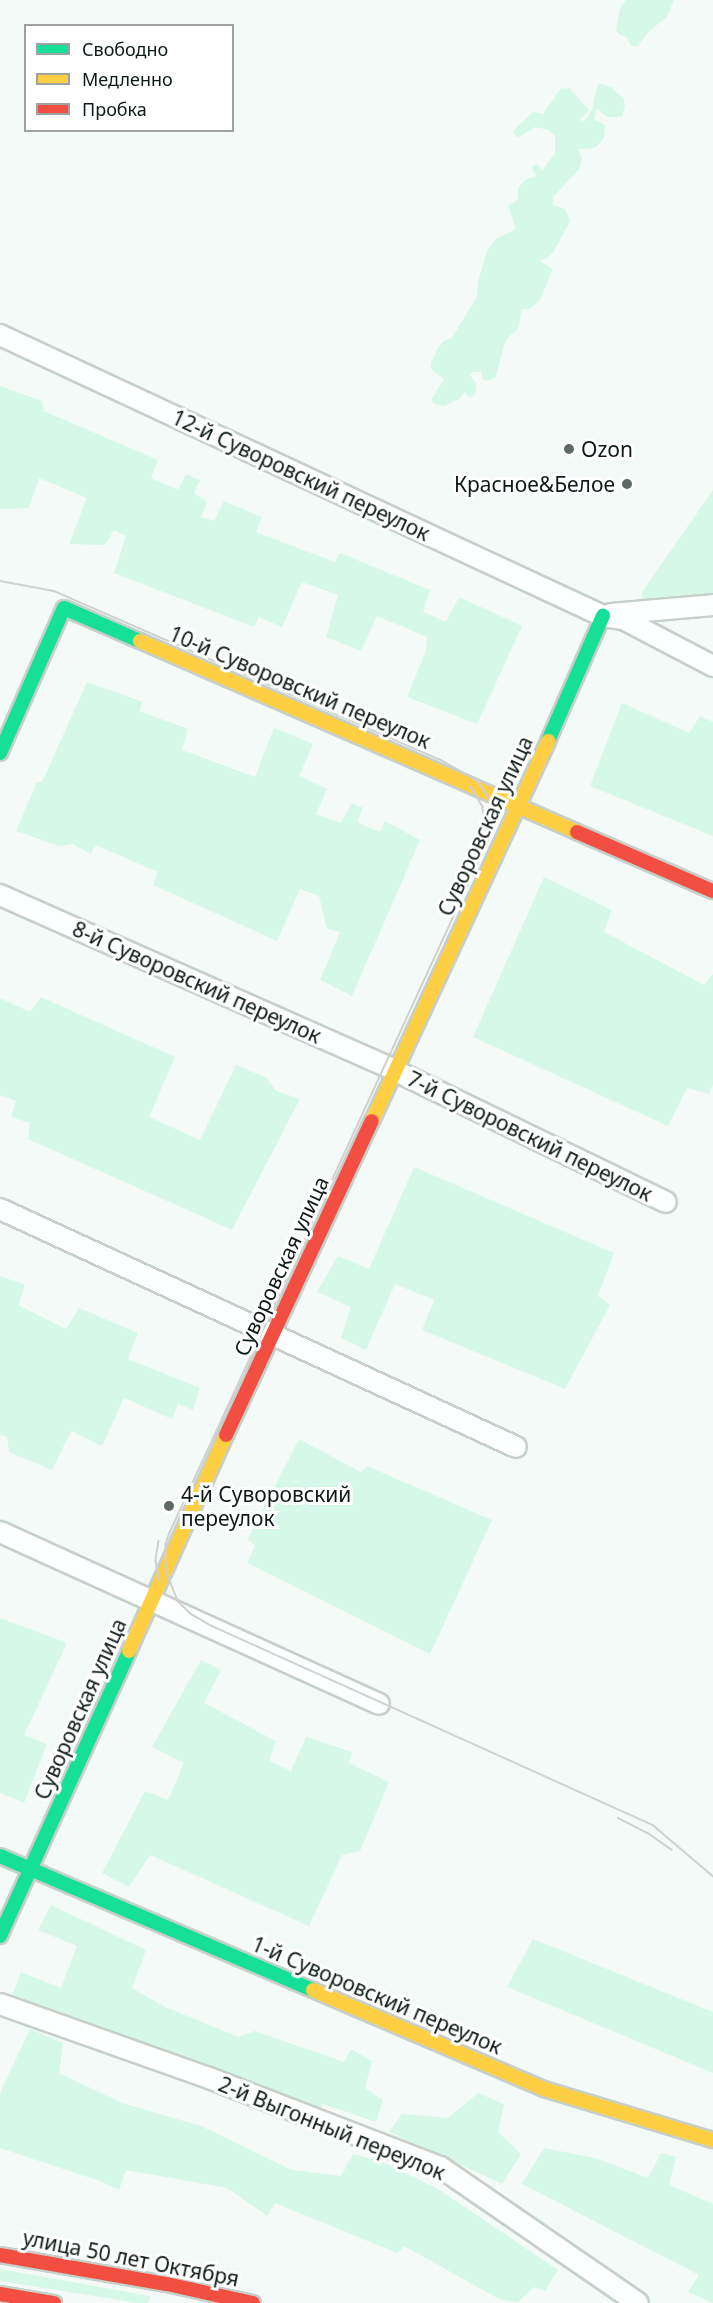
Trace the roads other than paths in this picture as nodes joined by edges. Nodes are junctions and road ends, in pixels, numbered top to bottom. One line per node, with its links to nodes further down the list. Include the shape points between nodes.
1 (0, 335): 3 (street, 12-й Суворовский переулок)
2 (713, 605): 3 (street)
3 (603, 616): 4 (street, 12-й Суворовский переулок, via 623,619); 6 (street, Суворовская улица)
4 (713, 666)
5 (0, 753): 6 (street, 10-й Суворовский переулок, via 64,608)
6 (520, 804): 7 (street, 10-й Суворовский переулок); 9 (street, Суворовская улица)
7 (713, 891)
8 (0, 895): 9 (street, 8-й Суворовский переулок)
9 (394, 1070): 10 (street, 7-й Суворовский переулок); 12 (street, Суворовская улица)
10 (666, 1202)
11 (0, 1209): 12 (street)
12 (271, 1336): 13 (street); 15 (street, Суворовская улица)
13 (516, 1448)
14 (0, 1533): 15 (street)
15 (151, 1602): 16 (street); 18 (street, Суворовская улица)
16 (379, 1704)
17 (0, 1856): 18 (street, 1-й Суворовский переулок)
18 (31, 1870): 19 (street, Суворовская улица); 21 (street, 1-й Суворовский переулок, via 544,2090)
19 (0, 1936)
20 (0, 2004): 28 (street, 2-й Выгонный переулок, via 440,2167)
21 (713, 2140)
22 (0, 2255): 23 (street, улица 50 лет Октября)
23 (167, 2284): 26 (street); 27 (street, улица 50 лет Октября)
24 (0, 2294): 25 (street)
25 (54, 2303)
26 (161, 2303)
27 (253, 2303)
28 (638, 2303)

